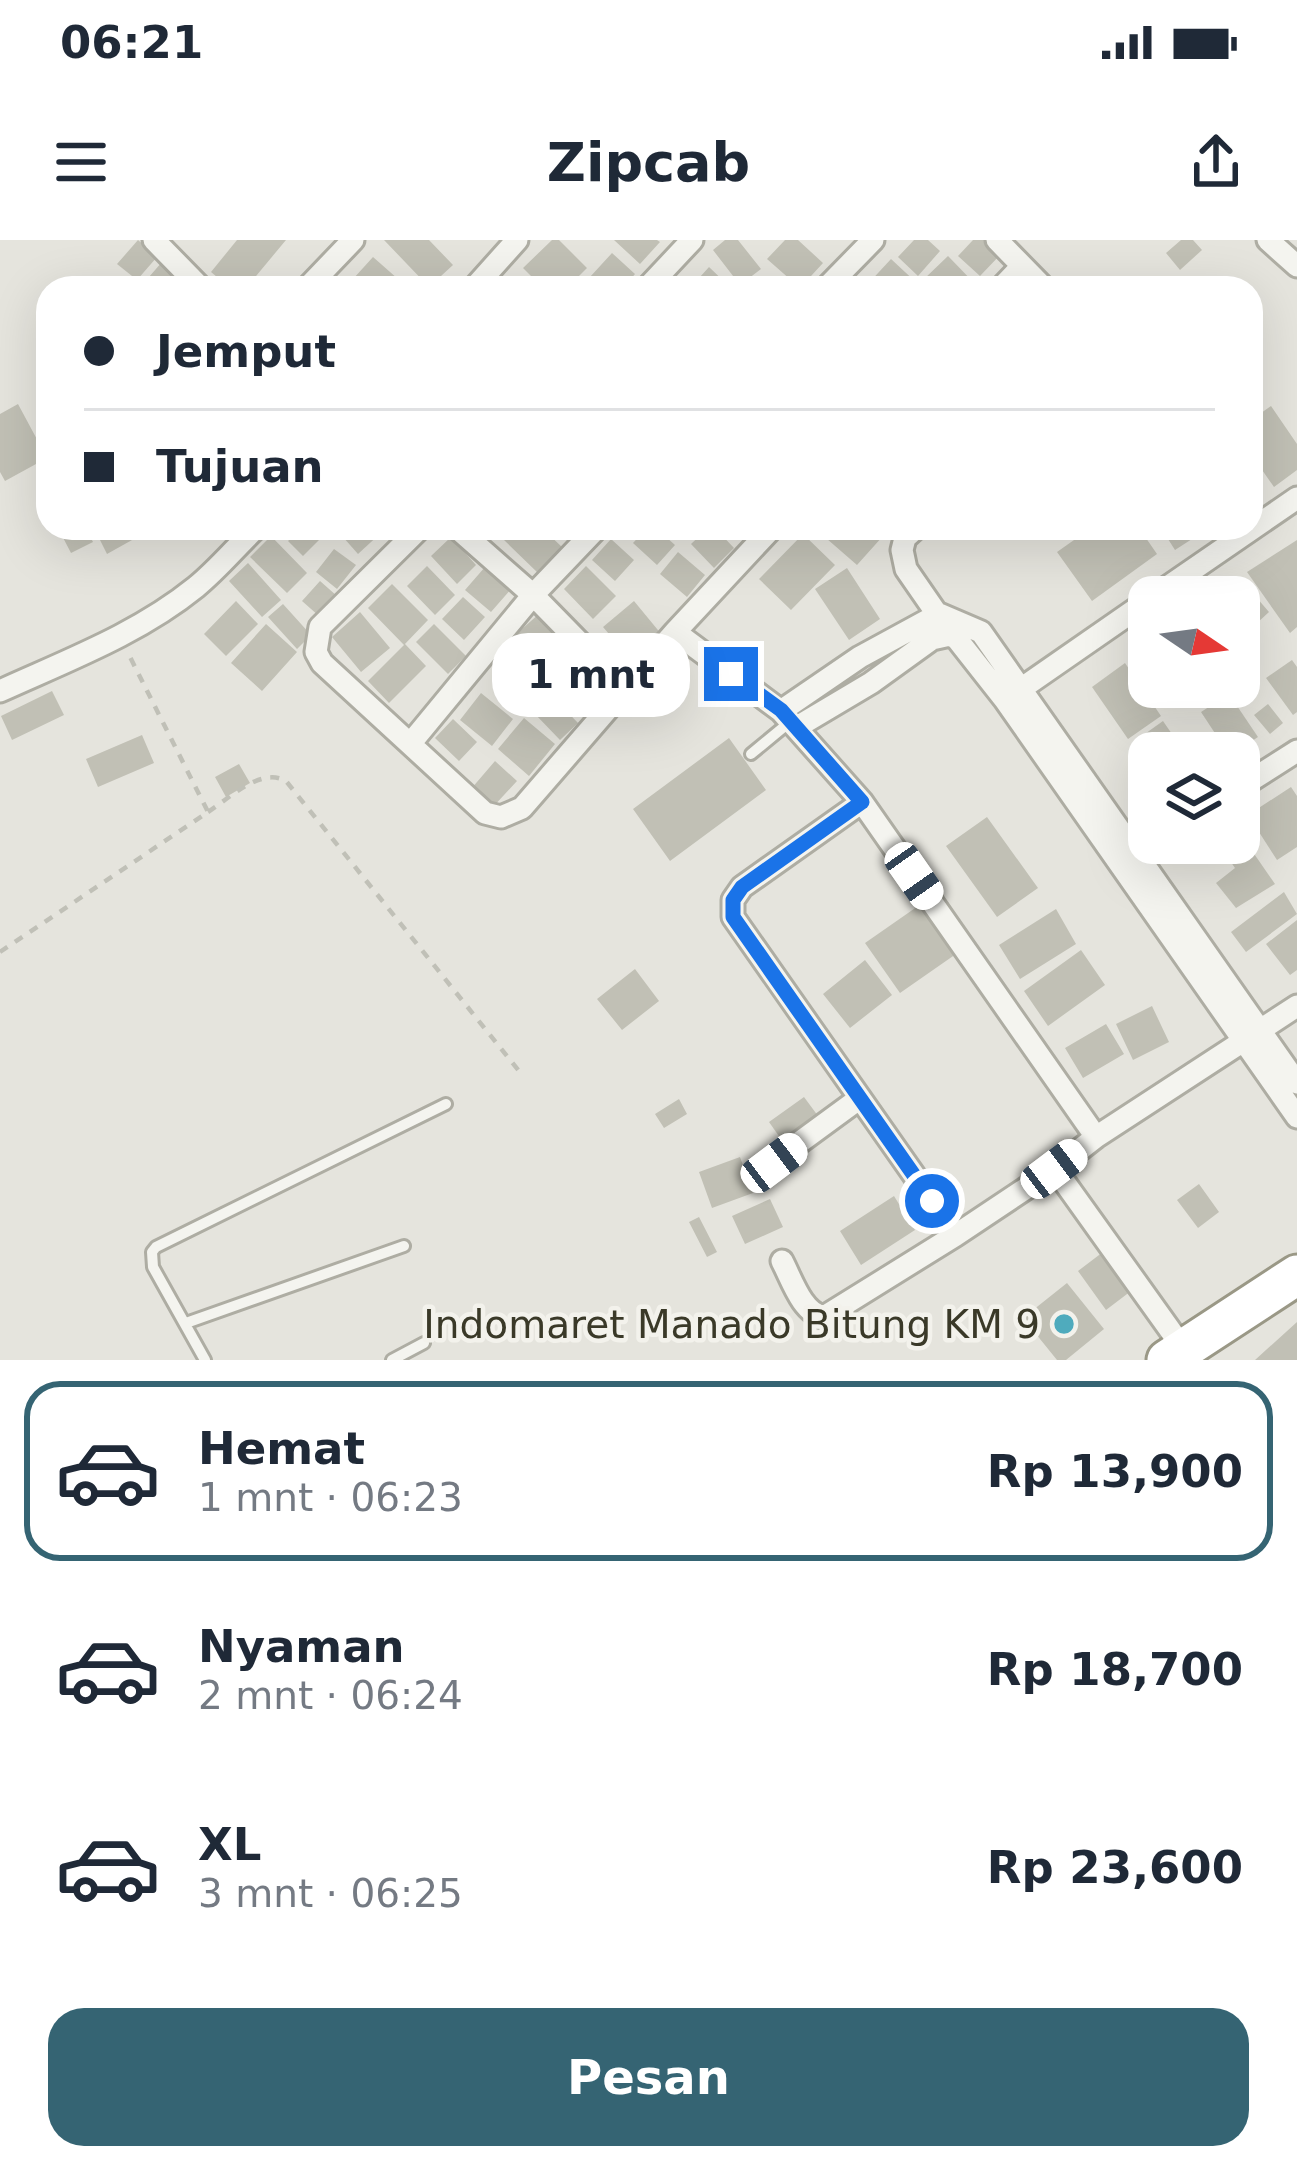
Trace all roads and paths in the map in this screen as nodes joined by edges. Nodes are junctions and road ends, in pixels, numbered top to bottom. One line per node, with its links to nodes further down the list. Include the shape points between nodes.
1 (154, 240): 10 (street)
2 (353, 240): 11 (street)
3 (517, 240): 12 (street)
4 (692, 240): 13 (street)
5 (873, 240): 14 (street)
6 (997, 240): 8 (street)
7 (1268, 240): 9 (street)
8 (1022, 266): 15 (street); 16 (street)
9 (1297, 266)
10 (189, 276)
11 (318, 276)
12 (485, 276)
13 (658, 276)
14 (838, 276)
15 (1012, 276)
16 (1032, 276)
17 (1297, 498): 18 (street)
18 (1263, 521)
19 (244, 540): 32 (street, via 199,585)
20 (407, 540): 39 (street, via 320,627 314,646 322,663)
21 (471, 540): 27 (street)
22 (586, 540): 27 (street)
23 (761, 540): 30 (street)
24 (905, 540): 28 (street, via 903,562)
25 (1236, 540): 26 (street)
26 (1183, 576)
27 (533, 595): 35 (street); 39 (street)
28 (939, 614): 31 (street); 33 (street); 37 (street, via 981,632)
29 (1128, 614): 37 (street)
30 (675, 632): 35 (street); 38 (street)
31 (950, 635): 34 (street, via 932,639); 37 (street)
32 (120, 637): 36 (street); 44 (path)
33 (860, 657): 34 (street); 38 (street)
34 (872, 683): 38 (street)
35 (625, 689): 39 (street, via 509,816 485,813)
36 (0, 691)
37 (1014, 693): 45 (street)
38 (789, 720): 41 (lane); 43 (street)
39 (410, 744)
40 (1297, 751): 42 (street)
41 (751, 754)
42 (1260, 775)
43 (862, 802): 52 (street, via 742,887 732,906); 55 (street)
44 (208, 812): 47 (path); 50 (path, via 262,777 286,781)
45 (1128, 841)
46 (1144, 864): 49 (street)
47 (0, 952)
48 (1297, 1006): 49 (street)
49 (1252, 1035): 51 (street); 54 (street); 55 (street)
50 (523, 1076)
51 (1297, 1083)
52 (860, 1098): 57 (street); 58 (street)
53 (446, 1104): 62 (lane, via 156,1246 153,1267)
54 (1297, 1118)
55 (1096, 1137): 56 (street)
56 (1054, 1169): 58 (street); 64 (street)
57 (759, 1172)
58 (956, 1235): 60 (street, via 824,1318 808,1308)
59 (404, 1246): 62 (lane)
60 (782, 1261)
61 (1297, 1275): 64 (highway)
62 (186, 1323): 65 (lane)
63 (424, 1343): 66 (lane)
64 (1181, 1356)
65 (205, 1360)
66 (392, 1360)

